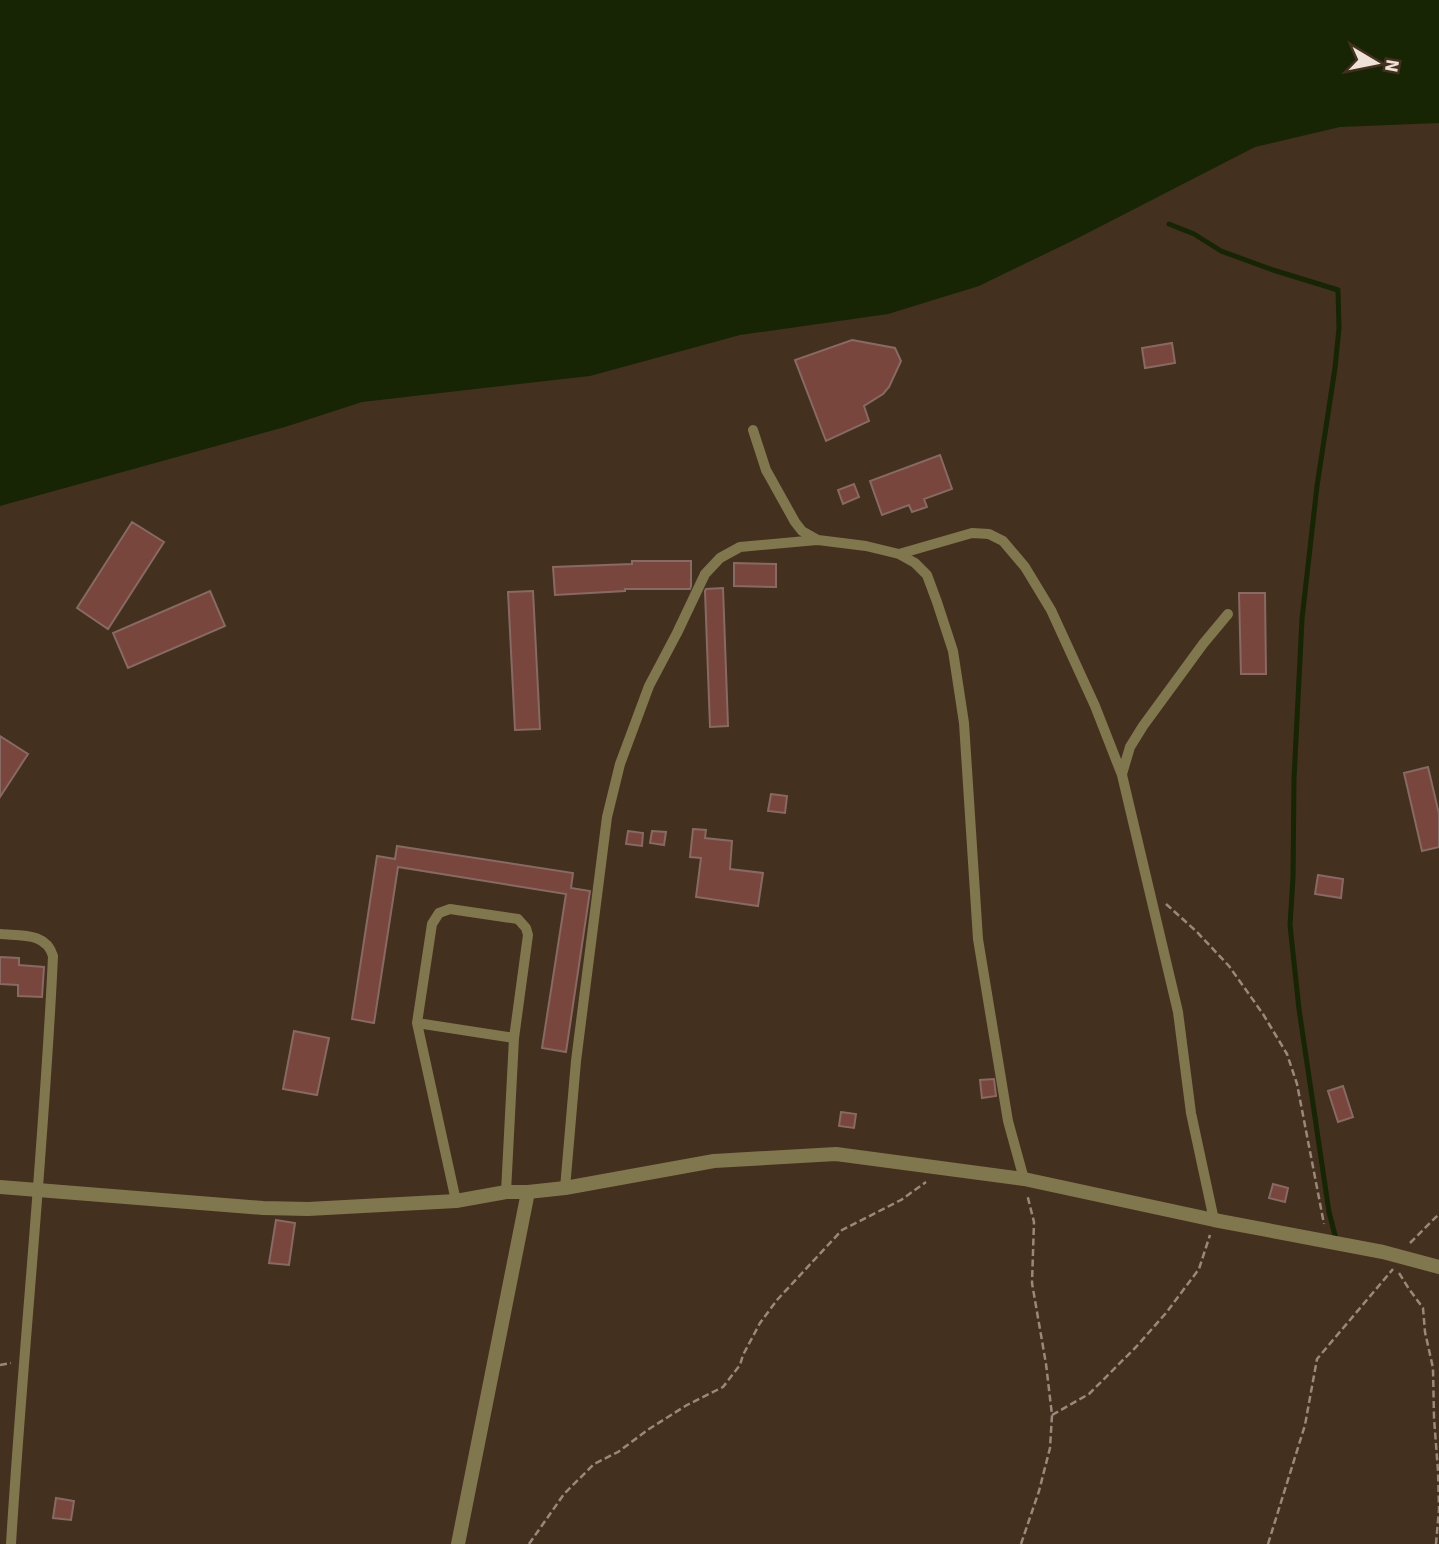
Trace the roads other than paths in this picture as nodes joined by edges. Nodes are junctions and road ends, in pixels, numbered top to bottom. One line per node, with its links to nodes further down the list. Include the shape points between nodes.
1 (753, 430): 2 (lane, via 766,470 795,522)
2 (818, 540): 3 (lane); 11 (lane, via 740,547 720,558 705,575 649,686 620,764 607,817)
3 (899, 554): 5 (lane, via 972,533 1003,541 1051,610); 9 (lane, via 927,575 953,651 964,723 978,939 1008,1121)
4 (1228, 614): 5 (lane, via 1143,726 1130,747)
5 (1122, 775): 16 (lane, via 1178,1012 1191,1113)
6 (0, 934): 12 (lane, via 38,938 48,944 53,956)
7 (417, 1023): 8 (lane); 8 (lane, via 432,924 439,913 450,909 518,919 526,928 528,941); 15 (lane)
8 (513, 1038): 13 (lane)
9 (1024, 1178): 11 (street, via 836,1154 713,1161); 16 (street)
10 (0, 1187): 12 (street)
11 (565, 1188): 14 (street)
12 (39, 1190): 15 (street, via 284,1210); 18 (lane)
13 (506, 1192): 14 (street); 15 (street)
14 (528, 1192): 19 (street)
15 (456, 1200)
16 (1214, 1220): 17 (street)
17 (1439, 1267)
18 (10, 1544)
19 (458, 1544)

